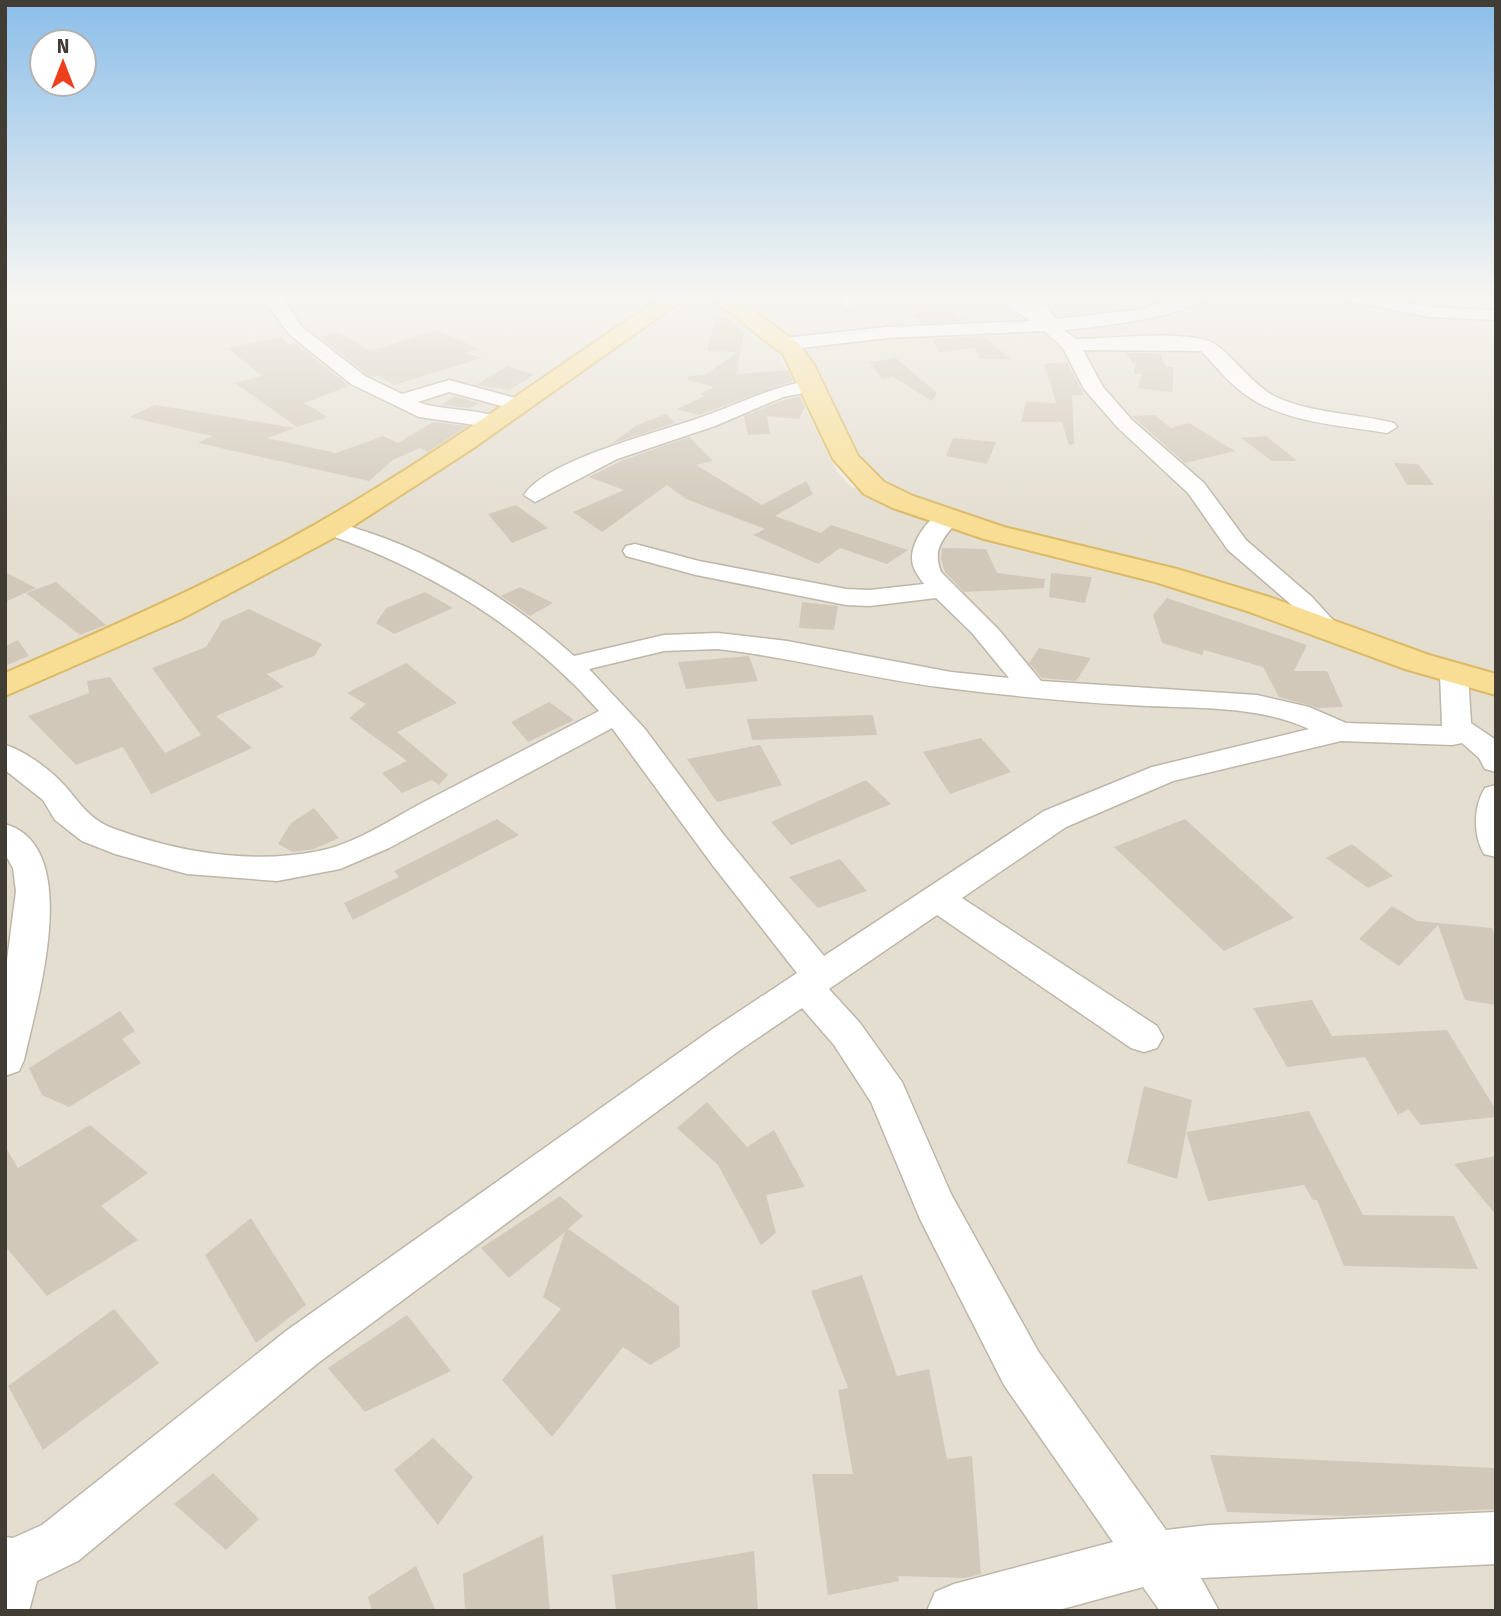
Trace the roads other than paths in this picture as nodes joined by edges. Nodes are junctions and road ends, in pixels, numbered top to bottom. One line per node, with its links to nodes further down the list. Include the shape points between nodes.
1 (343, 369): 7 (street)
2 (572, 369): 8 (main road)
3 (804, 369): 6 (main road)
4 (1084, 369): 16 (street, via 1117,415 1196,488 1237,545)
5 (1228, 369): 10 (street, via 1269,401)
6 (811, 386): 11 (street, via 778,391 708,422 609,454); 12 (main road, via 855,471 874,488)
7 (399, 401): 8 (street, via 449,386); 9 (street, via 426,413)
8 (520, 405): 9 (main road)
9 (496, 422): 13 (main road)
10 (1387, 427)
11 (535, 495)
12 (947, 517): 15 (street, via 931,532 923,558 927,576); 16 (main road, via 1166,575)
13 (331, 528): 17 (street, via 373,540 419,561 466,589); 20 (main road, via 158,617)
14 (635, 551): 15 (street, via 696,568 846,597)
15 (941, 590): 21 (street, via 975,620)
16 (1328, 629): 18 (main road)
17 (569, 664): 21 (street, via 664,643 719,641 951,680); 22 (street)
18 (1454, 673): 19 (main road); 23 (street)
19 (1496, 685)
20 (5, 686)
21 (1031, 687): 24 (street, via 1257,704 1299,713)
22 (616, 714): 25 (street, via 378,840 328,861 277,869 187,862 93,833 66,812 54,793); 31 (street)
23 (1457, 727): 24 (street, via 1452,736 1438,737); 26 (street, via 1474,737)
24 (1340, 732): 30 (street, via 1163,774 1106,796 1055,819)
25 (5, 754)
26 (1496, 762)
27 (1496, 795): 29 (street, via 1491,822)
28 (5, 835): 33 (street, via 20,848 32,876 32,923)
29 (1496, 846)
30 (936, 897): 31 (street); 32 (street)
31 (813, 981): 35 (street, via 888,1094 935,1205 1021,1368); 36 (street, via 302,1347 60,1543)
32 (1144, 1037)
33 (5, 1060)
34 (1496, 1538): 35 (street, via 1209,1551)
35 (1153, 1558): 37 (street); 38 (street)
36 (8, 1577)
37 (954, 1611)
38 (1192, 1611)

